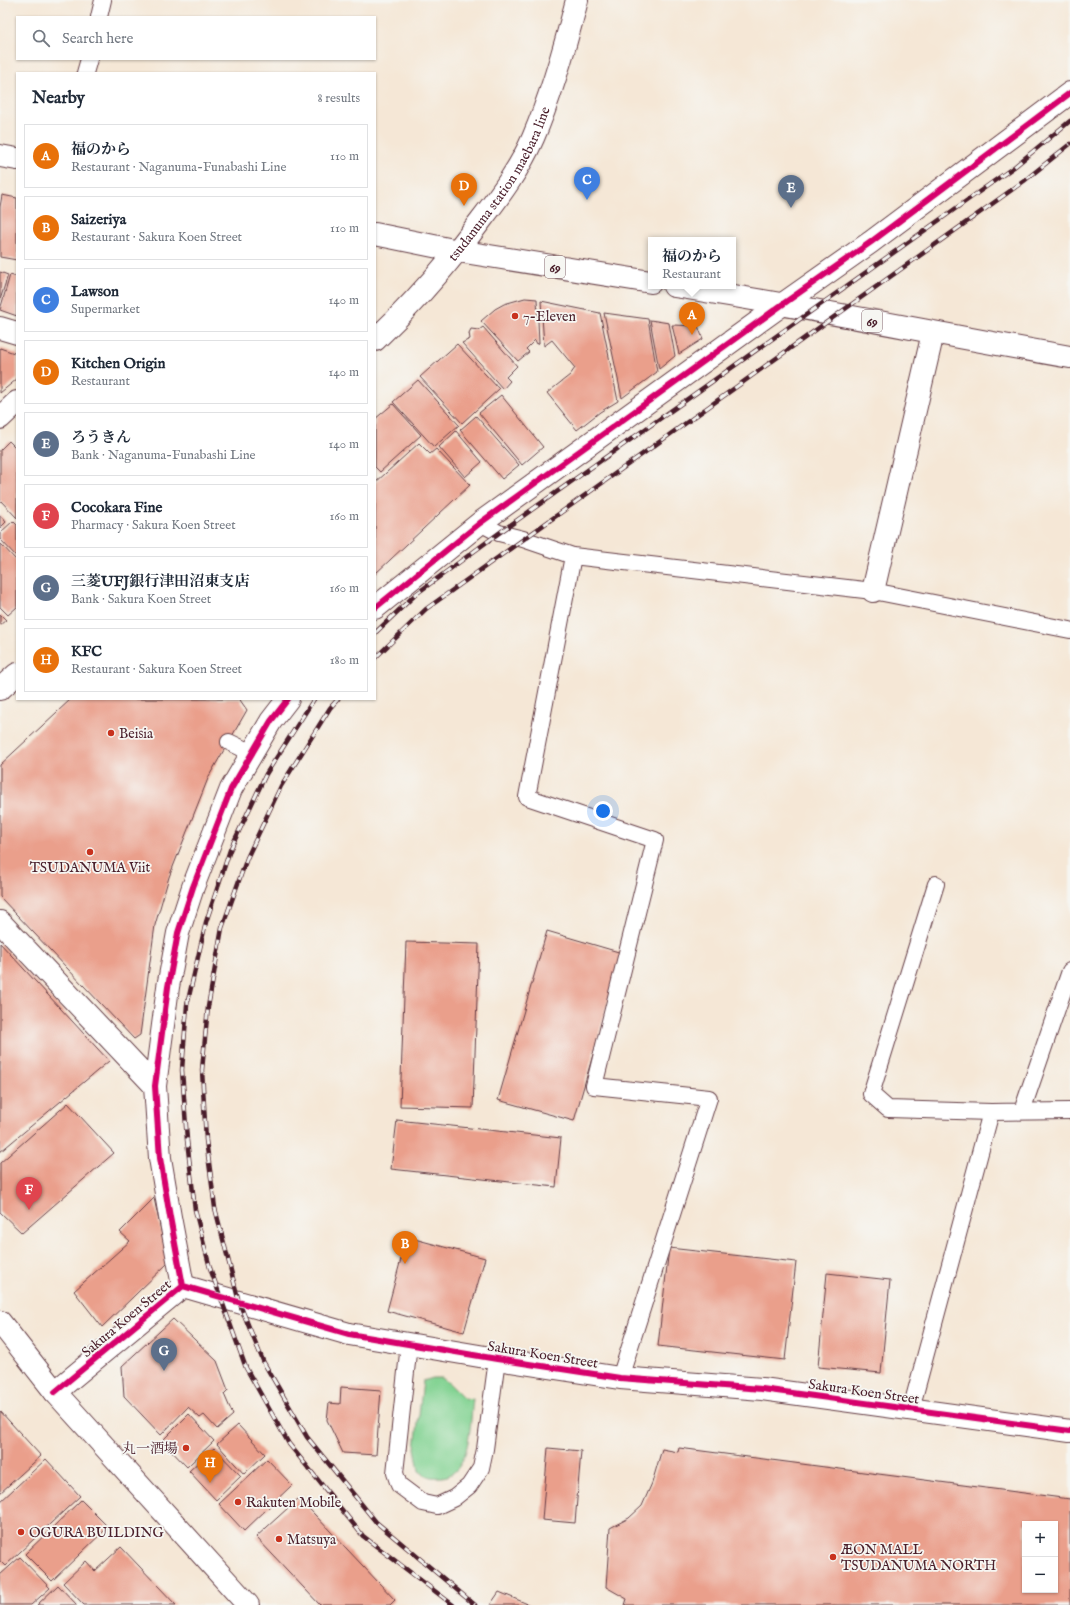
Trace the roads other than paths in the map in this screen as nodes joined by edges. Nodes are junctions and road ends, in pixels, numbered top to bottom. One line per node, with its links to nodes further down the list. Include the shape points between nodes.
1 (103, 0): 3 (lane)
2 (577, 0): 10 (street, tsudanuma station maebara line, via 553,85 532,139 506,186)
3 (99, 16)
4 (89, 60): 5 (lane)
5 (86, 72)
6 (1070, 93): 13 (street, via 871,242)
7 (0, 156): 8 (street)
8 (16, 159)
9 (376, 234): 10 (street, 69)
10 (458, 251): 11 (street, 69); 17 (street, tsudanuma station maebara line)
11 (648, 282)
12 (692, 289): 13 (street, 69)
13 (783, 304): 16 (street, 69); 21 (street)
14 (0, 328): 15 (street)
15 (16, 333)
16 (934, 334): 18 (street, 69); 23 (street)
17 (376, 339)
18 (1070, 357)
19 (16, 403): 20 (street)
20 (0, 418)
21 (480, 523): 22 (lane, via 499,533); 24 (street)
22 (573, 556): 23 (lane); 42 (lane, via 527,796 655,840 594,1086 709,1098)
23 (874, 591): 25 (lane)
24 (376, 607)
25 (1070, 630)
26 (16, 675): 27 (street)
27 (0, 689)
28 (287, 700): 30 (street)
29 (229, 742): 30 (lane)
30 (252, 753): 34 (street, via 231,789 178,933)
31 (936, 884): 37 (lane, via 871,1094 888,1109)
32 (0, 922): 34 (street)
33 (1070, 971): 35 (lane)
34 (155, 1086): 38 (street, via 160,1158)
35 (1022, 1111): 36 (lane); 37 (lane)
36 (1070, 1111)
37 (991, 1112): 44 (lane)
38 (183, 1286): 40 (street, Sakura Koen Street, via 349,1334); 43 (street, Sakura Koen Street)
39 (0, 1322): 43 (street)
40 (409, 1344): 41 (street, Sakura Koen Street); 41 (lane, via 395,1473 399,1485 423,1503 437,1506 454,1498 469,1486 481,1468)
41 (497, 1359): 42 (street, Sakura Koen Street)
42 (620, 1378): 44 (street, Sakura Koen Street, via 762,1389)
43 (55, 1392): 46 (street)
44 (912, 1410): 45 (street, Sakura Koen Street)
45 (1070, 1431)
46 (248, 1605)

